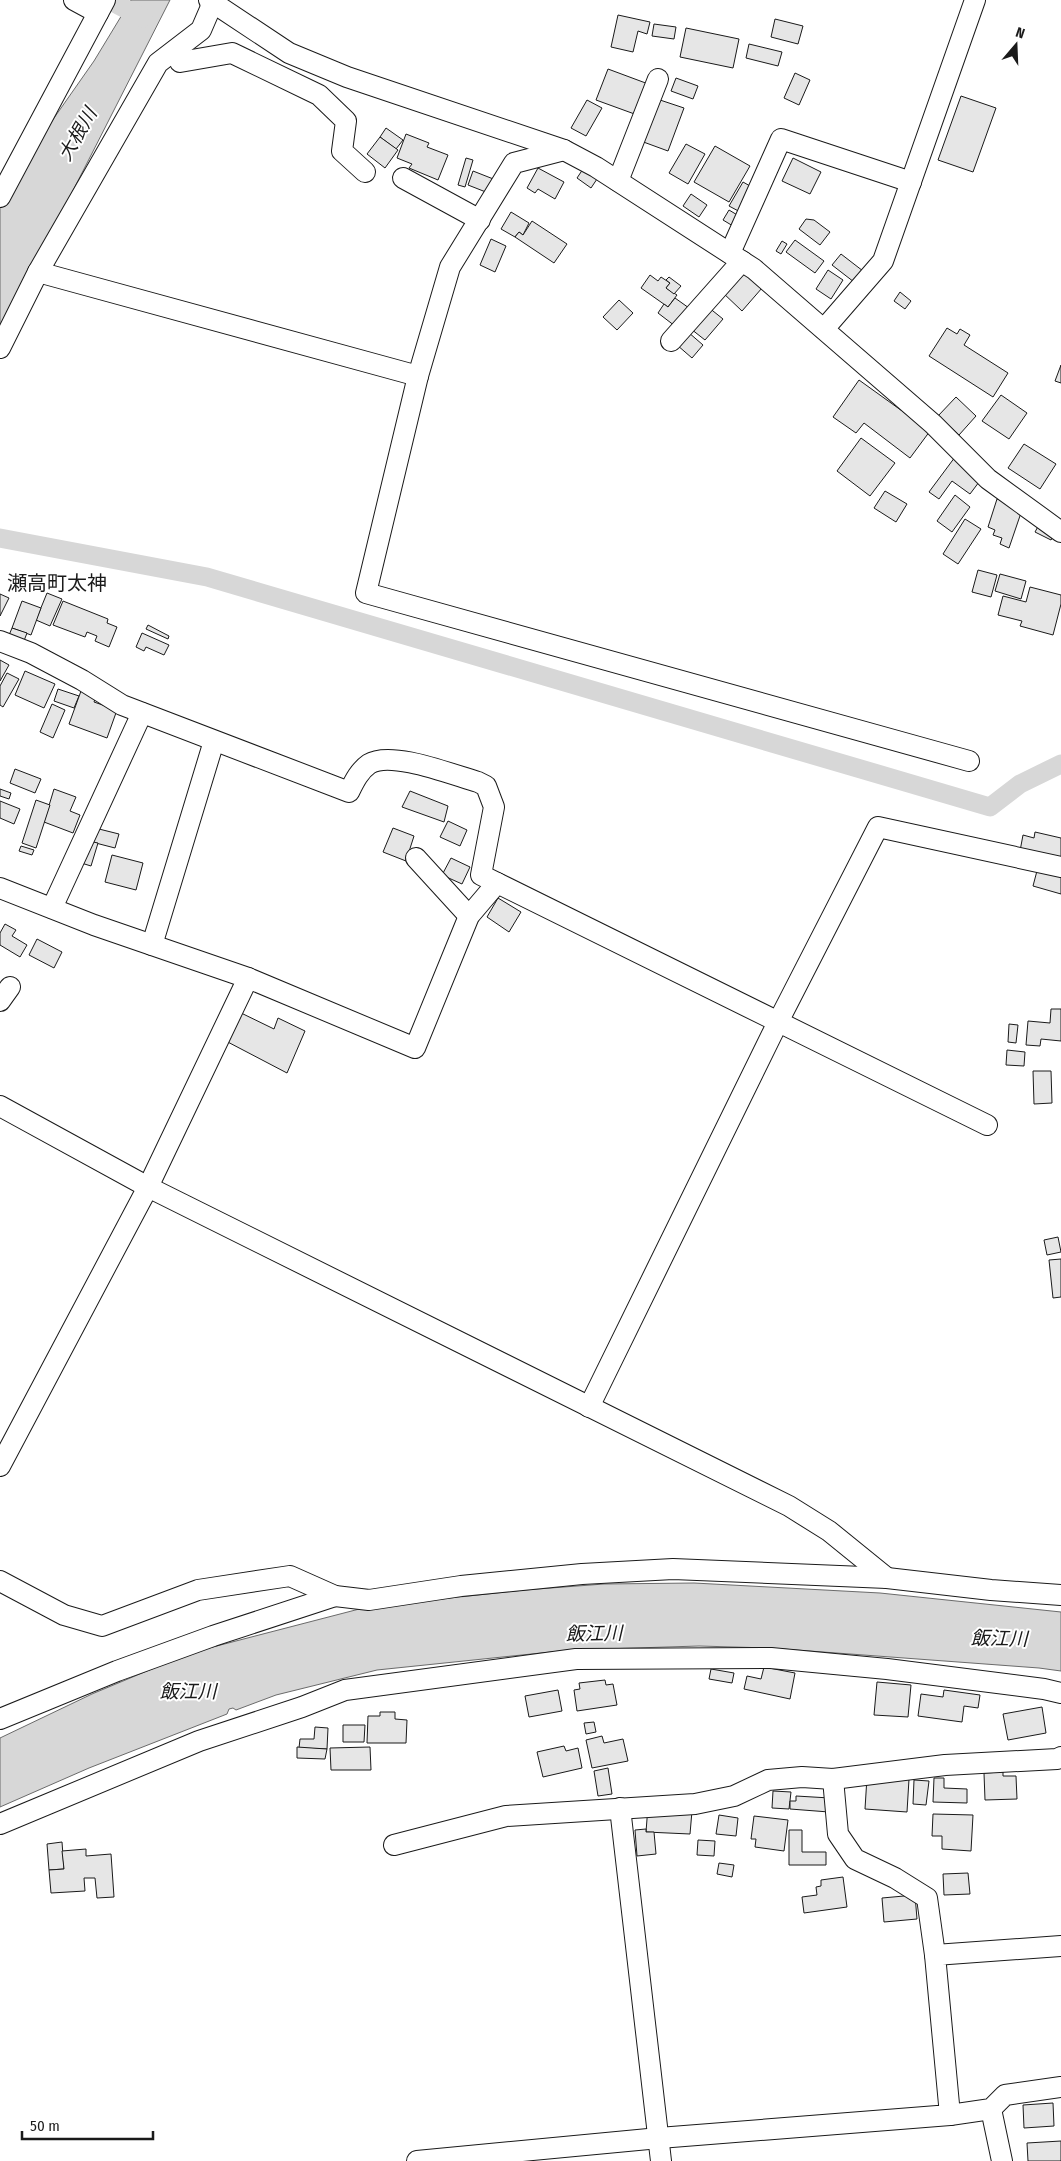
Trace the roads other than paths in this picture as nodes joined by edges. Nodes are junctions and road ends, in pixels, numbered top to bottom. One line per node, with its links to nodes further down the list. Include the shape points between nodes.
1 (74, 0): 4 (street)
2 (975, 0): 11 (street)
3 (212, 1): 5 (street, via 201,30); 7 (street, via 298,56 347,77)
4 (102, 5): 12 (street)
5 (176, 50): 8 (street, via 180,62 232,54 319,94 346,121 342,150); 15 (street, via 158,63)
6 (658, 79): 10 (street)
7 (564, 150): 10 (street); 13 (street, via 514,163)
8 (365, 172)
9 (403, 178): 13 (street)
10 (618, 181): 14 (street)
11 (911, 182): 14 (street, via 781,139); 16 (street, via 883,261)
12 (0, 197)
13 (480, 220): 19 (street, via 450,267)
14 (736, 257): 16 (street); 17 (street)
15 (38, 272): 18 (street); 19 (street)
16 (824, 329): 20 (street, via 933,424 988,480)
17 (671, 341)
18 (0, 348)
19 (418, 376): 24 (street, via 366,593)
20 (1061, 532)
21 (0, 641): 22 (street, via 30,653 82,680 122,706)
22 (142, 713): 23 (street); 29 (street)
23 (214, 741): 27 (street, via 349,792 360,771 370,763 384,760 400,760 486,786 494,807 481,875); 31 (street)
24 (969, 761)
25 (416, 858): 30 (street)
26 (1061, 867): 33 (street, via 878,827)
27 (497, 883): 30 (street); 33 (street)
28 (0, 888): 29 (street)
29 (52, 908): 31 (street)
30 (469, 916): 32 (street, via 414,1048)
31 (152, 945): 32 (street)
32 (248, 978): 36 (street)
33 (778, 1022): 35 (street); 37 (street)
34 (0, 1106): 36 (street)
35 (987, 1125)
36 (148, 1187): 37 (street); 38 (street)
37 (589, 1407): 39 (street, via 789,1506 829,1531)
38 (0, 1466)
39 (887, 1578): 41 (street); 42 (street, via 673,1569 470,1585 369,1600)
40 (0, 1581): 42 (street, via 64,1615 102,1626 198,1590 290,1576)
41 (1061, 1595)
42 (335, 1596): 44 (street, via 204,1639)
43 (1061, 1693): 48 (street, via 887,1669 771,1658 576,1659 345,1690 302,1708 199,1741)
44 (0, 1718)
45 (1061, 1757): 46 (street, via 945,1765)
46 (833, 1778): 47 (street, via 768,1780 734,1796 695,1804); 51 (street, via 838,1834 855,1859 927,1898)
47 (620, 1808): 49 (street, via 506,1816); 55 (street)
48 (0, 1824)
49 (394, 1845)
50 (1061, 1946): 51 (street)
51 (935, 1955): 54 (street)
52 (1061, 2087): 53 (street, via 1005,2095)
53 (990, 2110): 54 (street); 58 (street)
54 (950, 2115): 55 (street)
55 (659, 2138): 56 (street); 57 (street)
56 (417, 2161)
57 (661, 2161)
58 (1002, 2161)

